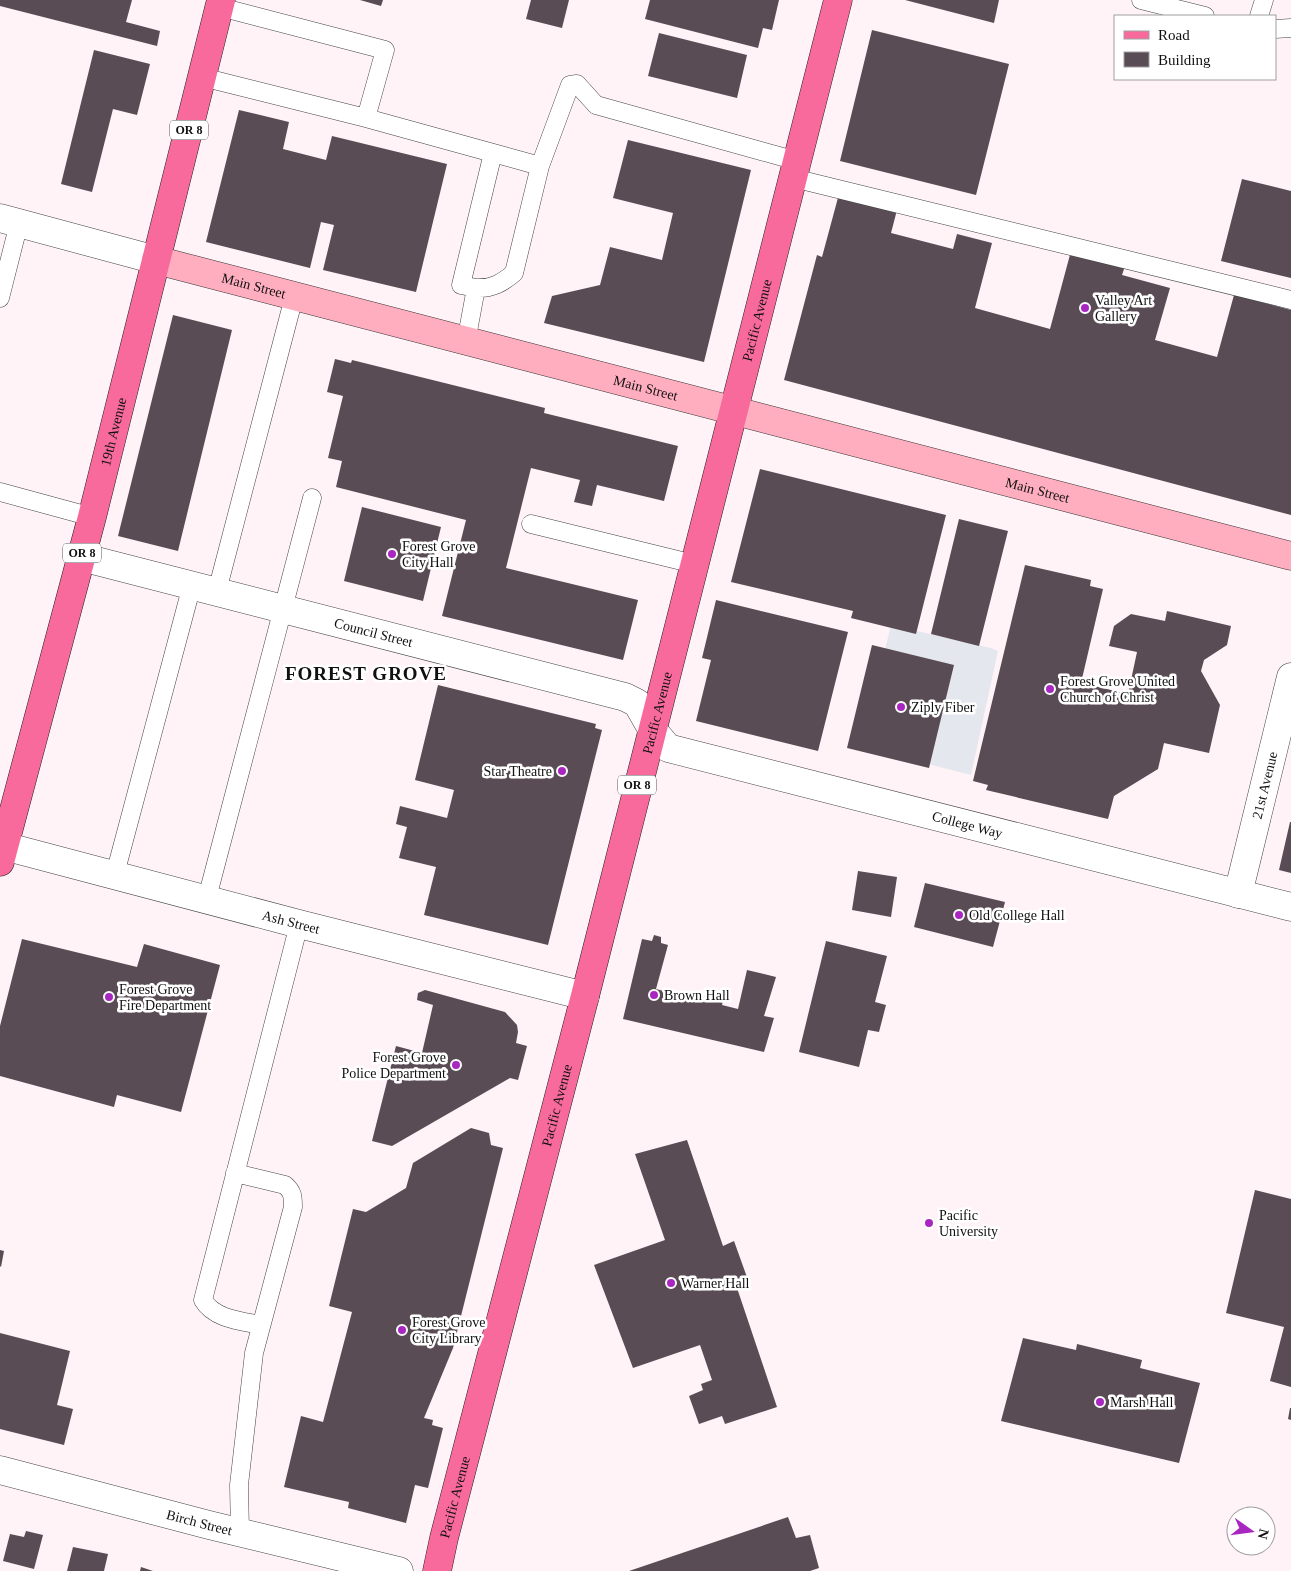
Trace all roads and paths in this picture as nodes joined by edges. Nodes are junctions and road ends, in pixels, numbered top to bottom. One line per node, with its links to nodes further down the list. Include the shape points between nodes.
1 (838, 0): 13 (main road, Pacific Avenue / OR 8)
2 (1141, 0): 5 (lane)
3 (1264, 0): 6 (lane)
4 (221, 4): 9 (main road, 19th Avenue / OR 8); 10 (lane, via 384,50)
5 (1201, 15)
6 (1259, 15)
7 (1276, 28): 8 (lane)
8 (1291, 28)
9 (202, 77): 10 (lane); 15 (main road, 19th Avenue / OR 8)
10 (366, 118): 11 (lane)
11 (493, 154): 12 (lane); 16 (lane, via 461,285)
12 (540, 166): 13 (lane, via 570,85 577,84 596,105); 16 (lane, via 514,273 495,286)
13 (795, 169): 19 (lane); 21 (main road, Pacific Avenue / OR 8)
14 (9, 220): 15 (street, Main Street); 18 (lane)
15 (156, 260): 17 (street, Main Street); 24 (main road, 19th Avenue / OR 8)
16 (476, 288): 20 (lane)
17 (294, 297): 20 (street, Main Street); 29 (lane)
18 (0, 298)
19 (1291, 300)
20 (466, 342): 21 (street, Main Street)
21 (732, 411): 27 (street, Main Street); 28 (main road, Pacific Avenue / OR 8)
22 (0, 492): 24 (lane)
23 (312, 498): 30 (lane)
24 (92, 517): 26 (main road, 19th Avenue / OR 8)
25 (531, 524): 28 (lane)
26 (81, 556): 29 (street, Council Street); 33 (main road, 19th Avenue / OR 8)
27 (1291, 556)
28 (694, 564): 32 (main road, Pacific Avenue / OR 8)
29 (205, 588): 30 (street, Council Street); 34 (lane)
30 (283, 608): 32 (street, Council Street, via 625,697 637,703); 36 (lane)
31 (1291, 677): 35 (street, 21st Avenue)
32 (652, 729): 35 (street, College Way, via 668,748); 39 (main road, Pacific Avenue / OR 8)
33 (1, 851): 34 (street, Ash Street)
34 (115, 874): 36 (street, Ash Street)
35 (1238, 894): 37 (street, College Way)
36 (207, 898): 38 (street, Ash Street)
37 (1291, 907)
38 (299, 924): 39 (street, Ash Street); 40 (lane)
39 (584, 996): 45 (main road, Pacific Avenue / OR 8)
40 (235, 1173): 41 (lane, via 202,1300 214,1313); 41 (lane, via 285,1185 293,1195)
41 (261, 1325): 43 (lane, via 254,1353 239,1485)
42 (0, 1470): 43 (street, Birch Street)
43 (240, 1532): 44 (street, Birch Street)
44 (399, 1571)
45 (437, 1571)

